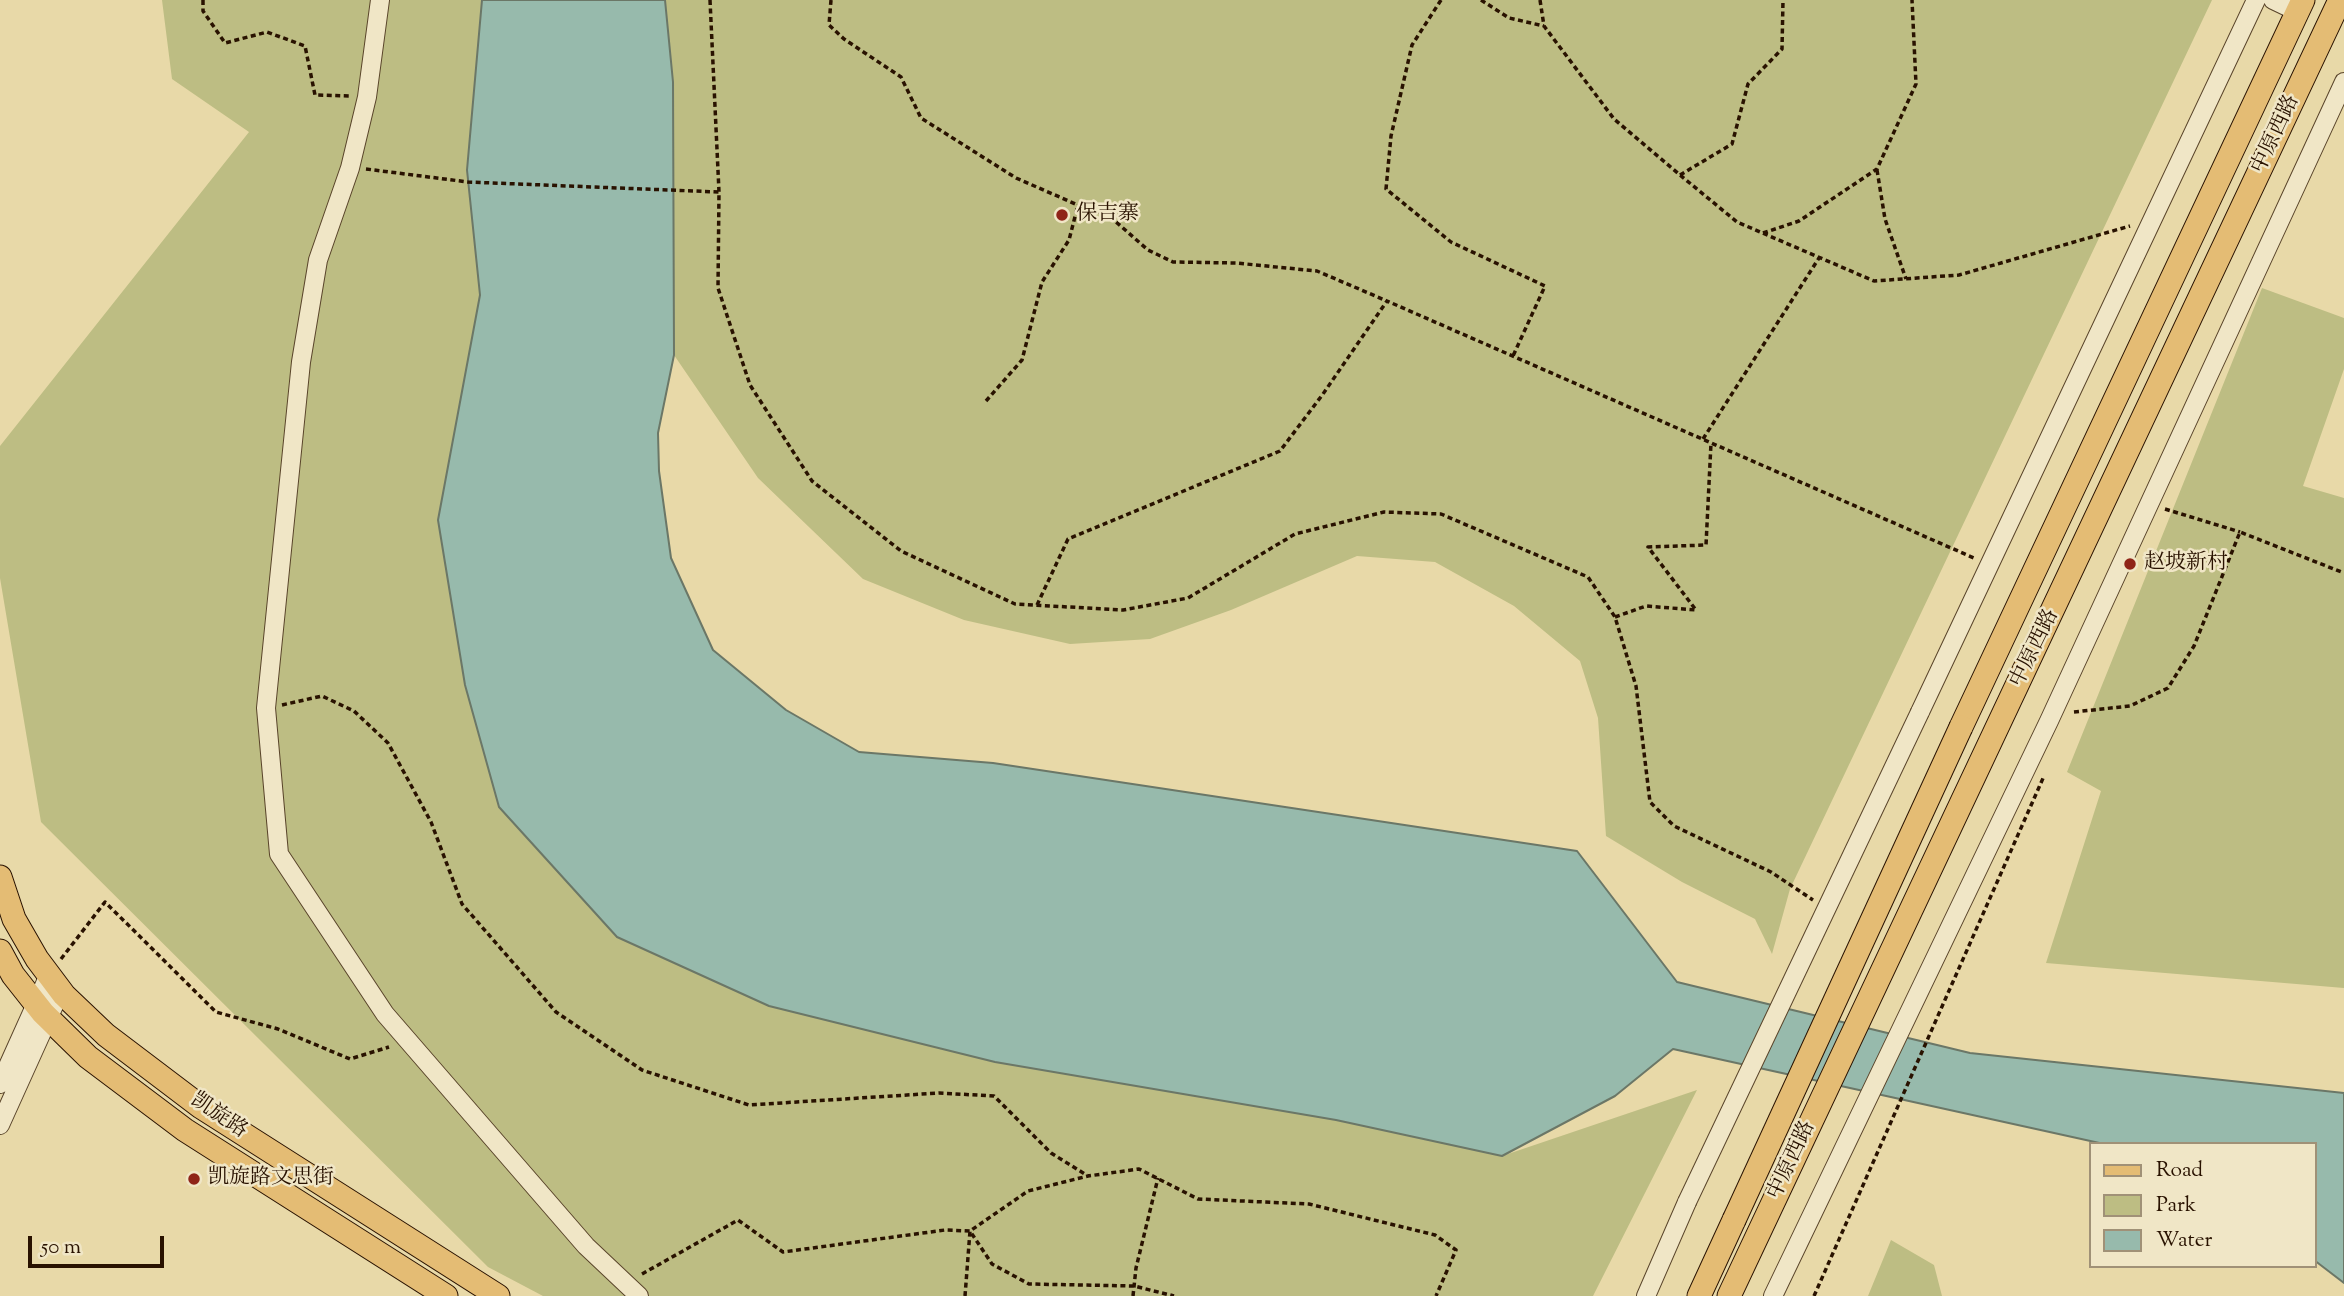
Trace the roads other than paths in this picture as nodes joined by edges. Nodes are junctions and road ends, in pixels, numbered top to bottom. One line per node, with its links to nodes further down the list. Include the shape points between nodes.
1 (380, 0): 13 (street, via 368,97 350,167 317,260 303,349 266,708 279,854 385,1014 586,1246)
2 (2256, 0): 16 (street, bridge)
3 (2273, 0): 5 (street)
4 (2340, 0): 18 (main road, 中原西路)
5 (2300, 6): 17 (main road, 中原西路, bridge)
6 (2344, 82): 19 (street, via 2031,759)
7 (0, 877): 9 (main road, 凯旋路, via 14,919)
8 (0, 951): 10 (main road, 凯旋路)
9 (55, 982): 10 (street); 15 (main road, 凯旋路, via 106,1035 201,1107)
10 (42, 1011): 11 (street); 12 (street); 14 (main road, 凯旋路, via 88,1057 185,1130)
11 (0, 1084)
12 (0, 1125)
13 (632, 1290)
14 (446, 1296)
15 (498, 1296)
16 (1646, 1296)
17 (1699, 1296)
18 (1729, 1296)
19 (1773, 1296)

